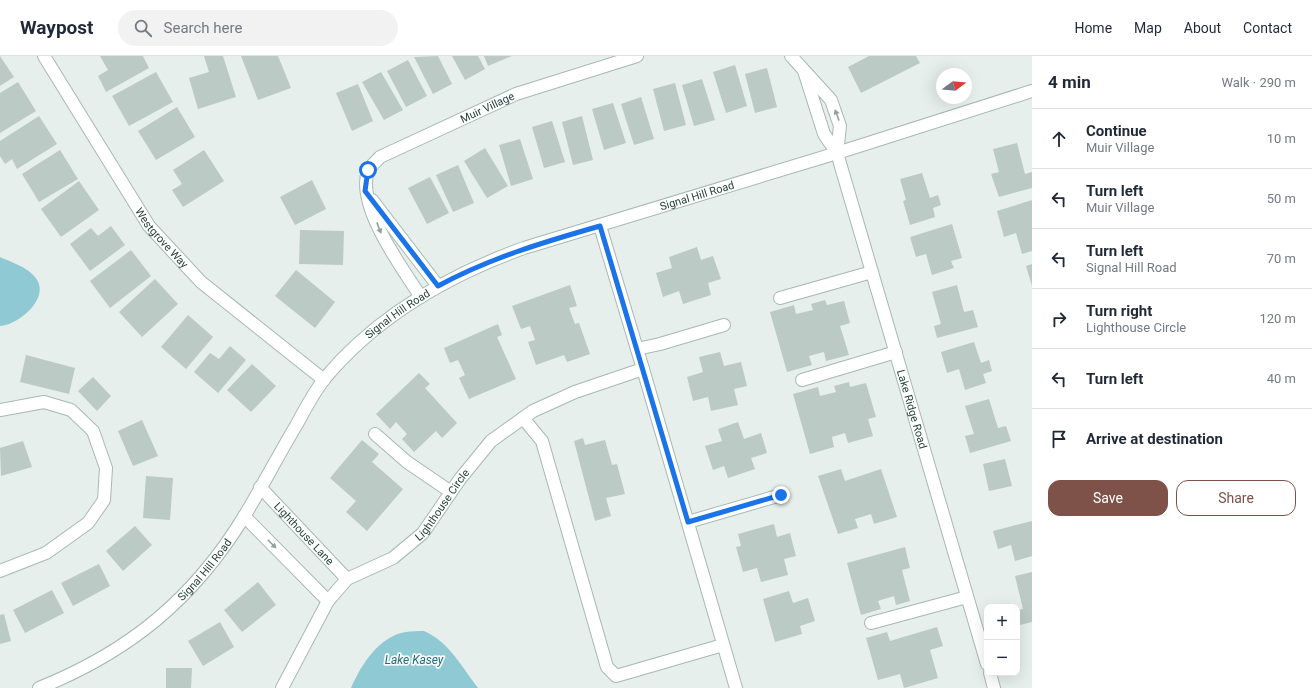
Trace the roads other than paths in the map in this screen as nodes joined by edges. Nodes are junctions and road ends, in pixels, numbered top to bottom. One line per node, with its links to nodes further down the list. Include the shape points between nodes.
1 (44, 56): 17 (street, Westgrove Way, via 149,226 201,282)
2 (637, 56): 7 (street, Muir Village, via 516,94 380,158 368,170)
3 (791, 56): 4 (street, Lake Ridge Road)
4 (804, 71): 6 (street, Lake Ridge Road, via 824,134); 6 (street, Lake Ridge Road, one-way to 4, via 840,126 831,100)
5 (1032, 91): 6 (street, Signal Hill Road)
6 (837, 153): 8 (street, Signal Hill Road); 9 (street, Lake Ridge Road)
7 (365, 191): 10 (street); 11 (street, Muir Village, one-way to 11, via 384,241)
8 (600, 226): 10 (street, Signal Hill Road, via 490,260); 14 (street)
9 (872, 272): 12 (street); 15 (street, Lake Ridge Road)
10 (438, 286): 11 (street, Signal Hill Road)
11 (421, 297): 17 (street, Signal Hill Road, via 367,336)
12 (780, 298)
13 (724, 325): 14 (street, via 660,344)
14 (637, 348): 16 (street)
15 (896, 352): 18 (street); 29 (street, Lake Ridge Road)
16 (643, 370): 20 (street, Lighthouse Circle, via 575,392); 26 (street)
17 (324, 380): 22 (street, Signal Hill Road)
18 (802, 380)
19 (0, 410): 27 (street, via 44,402 71,410 93,431 106,468 104,500 88,523 46,553)
20 (523, 418): 23 (street, Lighthouse Circle, via 491,441); 32 (street, via 542,441 607,667 616,676)
21 (375, 434): 23 (street, via 407,462)
22 (260, 487): 25 (street, Signal Hill Road); 28 (street, Lighthouse Lane)
23 (451, 492): 28 (street, Lighthouse Circle, via 423,533 393,558)
24 (781, 495): 26 (street)
25 (244, 516): 30 (street, one-way to 30); 35 (street, Signal Hill Road, via 196,583 170,609 117,648 67,676)
26 (688, 522): 32 (street)
27 (0, 571)
28 (347, 579): 30 (street, Lighthouse Circle)
29 (967, 597): 31 (street); 33 (street, Lake Ridge Road)
30 (328, 601): 36 (street, Lighthouse Circle)
31 (871, 623)
32 (723, 645): 37 (street)
33 (984, 654)
34 (991, 676): 38 (street)
35 (39, 688)
36 (282, 688)
37 (736, 688)
38 (994, 688)

